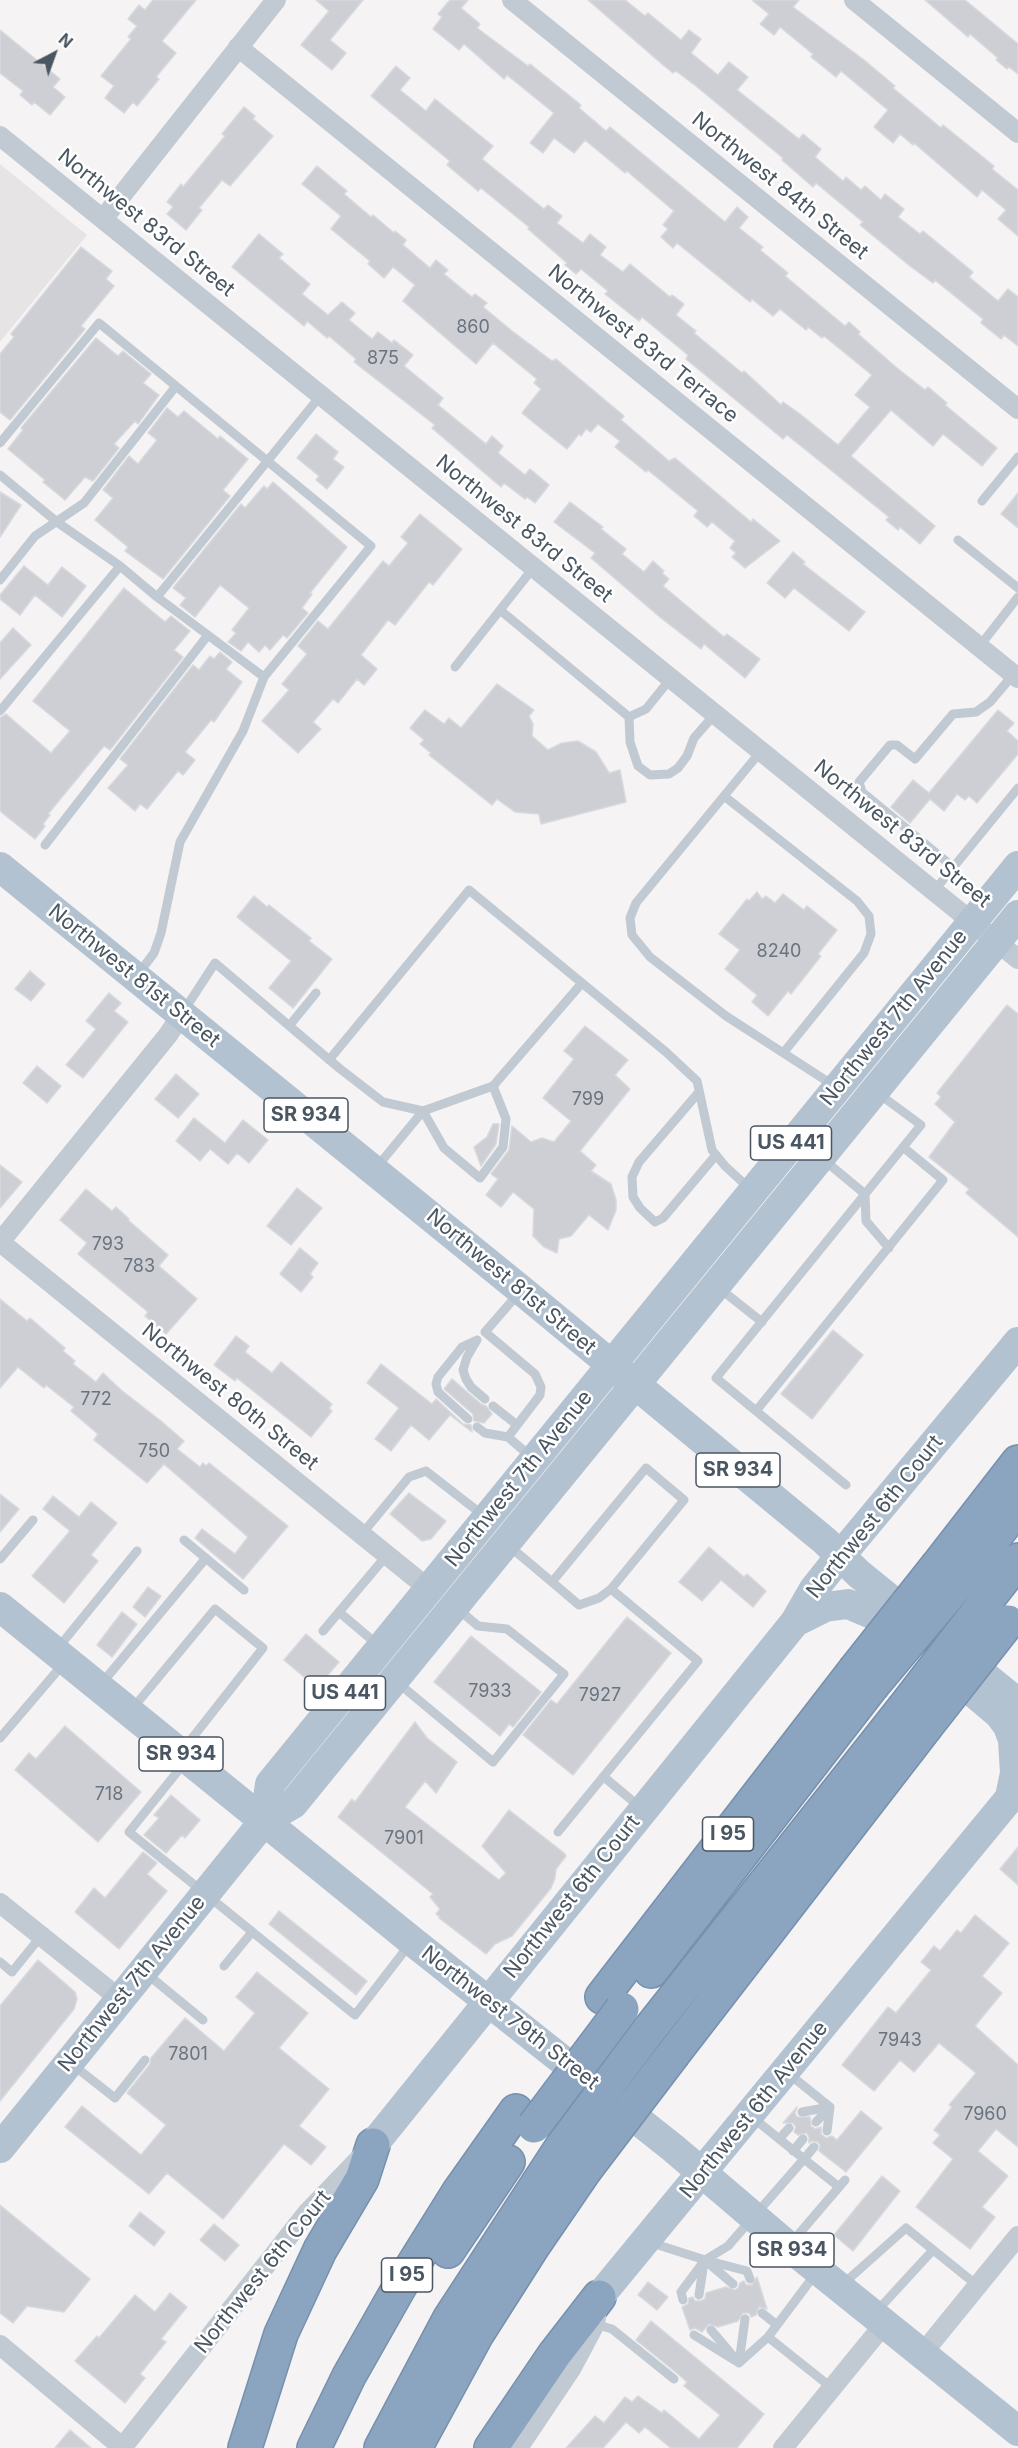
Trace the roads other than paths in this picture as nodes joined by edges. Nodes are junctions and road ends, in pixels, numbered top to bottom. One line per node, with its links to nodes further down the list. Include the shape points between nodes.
1 (276, 0): 4 (street)
2 (512, 0): 10 (street, Northwest 84th Street)
3 (854, 0): 5 (street)
4 (238, 47): 7 (street); 26 (street, Northwest 83rd Terrace)
5 (1018, 133)
6 (0, 136): 7 (street, Northwest 83rd Street)
7 (103, 219): 9 (street, Northwest 83rd Street)
8 (176, 386): 11 (lane, via 99,323); 13 (lane); 16 (lane, via 84,503)
9 (321, 395): 13 (lane); 19 (street, Northwest 83rd Street)
10 (1018, 409)
11 (0, 443)
12 (1018, 458): 15 (lane)
13 (265, 461): 22 (lane); 29 (lane, via 371,546)
14 (0, 475): 16 (lane)
15 (982, 501)
16 (57, 522): 18 (lane); 20 (lane, via 35,536)
17 (958, 540): 21 (lane)
18 (120, 566): 22 (lane); 31 (lane)
19 (534, 567): 24 (lane); 30 (street, Northwest 83rd Street)
20 (0, 580)
21 (1018, 588)
22 (157, 597): 25 (lane)
23 (1018, 597): 26 (lane)
24 (500, 610): 27 (lane); 33 (lane)
25 (208, 635): 29 (lane); 37 (lane)
26 (979, 647): 28 (street, Northwest 83rd Terrace)
27 (455, 667)
28 (1016, 676): 40 (lane, via 976,712 953,714 915,759 897,745 890,745 859,782 862,792)
29 (264, 677): 45 (lane, via 243,731 180,842 161,933 154,952)
30 (671, 678): 32 (street, Northwest 83rd Street); 33 (lane, via 646,710)
31 (0, 711)
32 (715, 714): 33 (lane, via 694,738 678,768 669,774 650,775 638,766 630,742); 34 (street, Northwest 83rd Street)
33 (629, 717)
34 (761, 751): 36 (lane); 41 (street, Northwest 83rd Street)
35 (1018, 788): 40 (lane)
36 (724, 796): 50 (lane, via 857,901 869,916 872,934 864,953); 50 (lane, via 636,903 630,918 632,935 650,957 726,1016)
37 (45, 845)
38 (1018, 866): 43 (main road, Northwest 7th Avenue / US 441)
39 (0, 867): 45 (main road, Northwest 81st Street / SR 934)
40 (953, 867): 41 (lane)
41 (933, 891): 43 (street, Northwest 83rd Street)
42 (1018, 915): 44 (main road, Northwest 7th Avenue / US 441)
43 (972, 922): 44 (street, Northwest 83rd Street); 53 (main road, Northwest 7th Avenue / US 441)
44 (1007, 950): 54 (main road, Northwest 7th Avenue / US 441)
45 (136, 977): 48 (main road, Northwest 81st Street / SR 934)
46 (582, 983): 51 (lane, via 470,890); 52 (lane); 55 (lane, via 666,1052 697,1081)
47 (316, 993): 49 (lane)
48 (182, 1014): 49 (lane, via 215,963); 60 (main road, Northwest 81st Street / SR 934); 63 (street)
49 (288, 1026): 51 (lane)
50 (784, 1052): 53 (lane)
51 (329, 1060): 56 (lane, via 383,1102)
52 (493, 1086): 56 (lane); 56 (lane, via 506,1119 503,1147 480,1178 444,1148)
53 (837, 1088): 61 (main road, Northwest 7th Avenue / US 441)
54 (875, 1091): 57 (lane, via 921,1125); 59 (main road, Northwest 7th Avenue / US 441)
55 (699, 1092): 58 (lane); 58 (lane, via 639,1162 632,1177 633,1197 639,1208 655,1222 663,1218)
56 (423, 1111): 60 (lane)
57 (903, 1147): 62 (lane); 64 (lane, via 943,1180)
58 (716, 1155): 61 (lane)
59 (821, 1157): 62 (lane); 65 (main road, Northwest 7th Avenue / US 441)
60 (375, 1170): 66 (main road, Northwest 81st Street / SR 934)
61 (752, 1190): 71 (main road, Northwest 7th Avenue / US 441)
62 (865, 1194): 64 (lane, via 866,1221); 67 (lane)
63 (0, 1242): 86 (street, Northwest 80th Street)
64 (889, 1248): 75 (lane)
65 (716, 1285): 67 (lane); 72 (main road, Northwest 7th Avenue / US 441)
66 (521, 1290): 68 (lane); 71 (main road, Northwest 81st Street / SR 934)
67 (762, 1322): 75 (lane, via 716,1378)
68 (485, 1332): 69 (lane); 77 (lane, via 540,1382 540,1395)
69 (477, 1340): 73 (lane, via 463,1370 471,1387); 76 (lane, via 462,1347 436,1384 438,1392)
70 (1018, 1342): 91 (main road, Northwest 6th Court)
71 (611, 1365): 72 (main road, Northwest 81st Street / SR 934); 80 (main road, Northwest 7th Avenue / US 441)
72 (635, 1385): 88 (main road, Northwest 7th Avenue / US 441); 91 (main road, Northwest 81st Street / SR 934)
73 (485, 1399)
74 (493, 1406): 77 (lane)
75 (756, 1411): 82 (lane)
76 (468, 1419)
77 (517, 1425): 79 (lane)
78 (477, 1426): 79 (lane, via 485,1433)
79 (508, 1437): 80 (lane)
80 (534, 1460): 84 (main road, Northwest 7th Avenue / US 441)
81 (1018, 1462): 95 (highway, I 95)
82 (846, 1485)
83 (1018, 1507): 95 (highway)
84 (487, 1518): 86 (lane, via 426,1471 409,1478); 97 (main road, Northwest 7th Avenue / US 441)
85 (33, 1520): 93 (lane)
86 (362, 1534): 90 (street, Northwest 80th Street)
87 (184, 1540): 92 (lane)
88 (506, 1543): 96 (lane); 101 (main road, Northwest 7th Avenue / US 441)
89 (136, 1551): 107 (lane)
90 (387, 1555): 97 (street, Northwest 80th Street); 103 (lane)
91 (841, 1555): 104 (main road, Northwest 6th Court, via 814,1589); 110 (main road, Northwest 81st Street / SR 934)
92 (206, 1558): 99 (lane); 109 (lane)
93 (0, 1559)
94 (1018, 1560): 102 (highway)
95 (950, 1572): 137 (highway, I 95, bridge, via 863,1678)
96 (552, 1582): 98 (lane, via 579,1605); 98 (lane, via 646,1468 684,1500)
97 (429, 1589): 106 (main road, Northwest 7th Avenue / US 441)
98 (612, 1589): 115 (lane, via 698,1661)
99 (244, 1590)
100 (0, 1607): 107 (main road, Northwest 79th Street / SR 934)
101 (455, 1607): 108 (main road, Northwest 7th Avenue / US 441); 108 (lane, via 478,1626 507,1629 564,1674 493,1762)
102 (1004, 1610): 112 (highway, bridge)
103 (339, 1612): 105 (lane); 106 (lane)
104 (795, 1622): 116 (main road, via 808,1613 848,1604 887,1623 999,1714 1013,1740); 117 (main road, Northwest 6th Court)
105 (323, 1631)
106 (381, 1647): 118 (main road, Northwest 7th Avenue / US 441, via 270,1784)
107 (60, 1656): 109 (main road, Northwest 79th Street / SR 934); 113 (lane)
108 (395, 1680): 118 (main road, Northwest 7th Avenue / US 441, via 293,1804)
109 (99, 1687): 111 (main road, Northwest 79th Street / SR 934)
110 (1018, 1703)
111 (129, 1712): 114 (main road, Northwest 79th Street / SR 934); 114 (lane, via 215,1609 263,1648)
112 (914, 1719): 179 (highway, bridge, via 649,2030 561,2148 450,2318); 180 (highway, bridge, via 585,2170 477,2334)
113 (0, 1738)
114 (184, 1756): 118 (main road, Northwest 79th Street / SR 934); 120 (lane, via 129,1832)
115 (604, 1777): 117 (lane); 119 (lane)
116 (1014, 1792): 133 (main road, Northwest 6th Avenue)
117 (643, 1809): 129 (main road, Northwest 6th Court)
118 (265, 1820): 120 (main road, Northwest 7th Avenue / US 441); 124 (main road, Northwest 79th Street / SR 934)
119 (558, 1832)
120 (205, 1894): 122 (lane); 127 (main road, Northwest 7th Avenue / US 441)
121 (0, 1903): 123 (street)
122 (252, 1932): 124 (lane, via 355,2015); 126 (lane)
123 (41, 1936): 125 (lane, via 12,1972); 128 (street)
124 (412, 1941): 129 (main road, Northwest 79th Street / SR 934)
125 (0, 1962)
126 (224, 1966)
127 (143, 1970): 128 (main road, Northwest 7th Avenue / US 441); 130 (lane)
128 (120, 1999): 132 (main road, Northwest 7th Avenue / US 441)
129 (489, 2001): 143 (main road, Northwest 6th Court); 148 (main road, Northwest 79th Street / SR 934)
130 (203, 2020)
131 (145, 2060): 132 (lane, via 115,2098)
132 (69, 2062): 145 (main road, Northwest 7th Avenue / US 441)
133 (785, 2070): 134 (lane); 136 (main road, Northwest 6th Avenue)
134 (830, 2107): 135 (lane); 138 (lane); 140 (lane)
135 (802, 2112)
136 (749, 2114): 141 (lane); 148 (main road, Northwest 6th Avenue)
137 (525, 2119): 177 (highway, I 95, via 458,2193 349,2376); 178 (highway, via 392,2344)
138 (816, 2122)
139 (789, 2128): 141 (lane)
140 (827, 2131)
141 (779, 2139): 146 (lane)
142 (803, 2139): 146 (lane)
143 (373, 2145): 175 (street, Northwest 6th Court, via 307,2213); 176 (highway, via 362,2179 320,2250 281,2334)
144 (814, 2147): 147 (lane)
145 (0, 2148)
146 (794, 2151): 147 (lane)
147 (804, 2159): 149 (lane); 152 (lane, via 842,2184)
148 (702, 2172): 149 (main road, Northwest 79th Street / SR 934); 151 (main road, Northwest 6th Avenue)
149 (752, 2217): 152 (main road, Northwest 79th Street / SR 934); 154 (lane, via 728,2246)
150 (1018, 2236): 158 (street)
151 (646, 2241): 154 (lane); 161 (main road, Northwest 6th Avenue)
152 (788, 2246): 156 (main road, Northwest 79th Street / SR 934)
153 (933, 2250): 156 (lane, via 906,2228); 158 (lane); 164 (lane)
154 (705, 2260): 155 (lane, via 747,2271); 157 (lane); 159 (lane); 160 (lane, via 681,2292)
155 (750, 2279)
156 (829, 2279): 164 (main road, Northwest 79th Street / SR 934); 165 (lane)
157 (733, 2284)
158 (978, 2286): 170 (street)
159 (699, 2295)
160 (683, 2300)
161 (597, 2310): 172 (lane, via 612,2330); 181 (highway, via 554,2355); 182 (street, Northwest 6th Avenue, via 571,2369)
162 (762, 2313): 165 (lane)
163 (745, 2319): 171 (lane)
164 (879, 2319): 170 (main road, Northwest 79th Street / SR 934); 173 (street)
165 (777, 2325): 168 (lane)
166 (711, 2330): 171 (lane)
167 (694, 2335): 171 (lane)
168 (768, 2337): 171 (lane); 173 (lane)
169 (0, 2345): 175 (street)
170 (922, 2354): 174 (main road, Northwest 79th Street / SR 934)
171 (739, 2363)
172 (674, 2379)
173 (832, 2388): 183 (street)
174 (1018, 2431)
175 (122, 2448)
176 (245, 2448)
177 (314, 2448)
178 (339, 2448)
179 (381, 2448)
180 (415, 2448)
181 (491, 2448)
182 (518, 2448)
183 (783, 2448)

